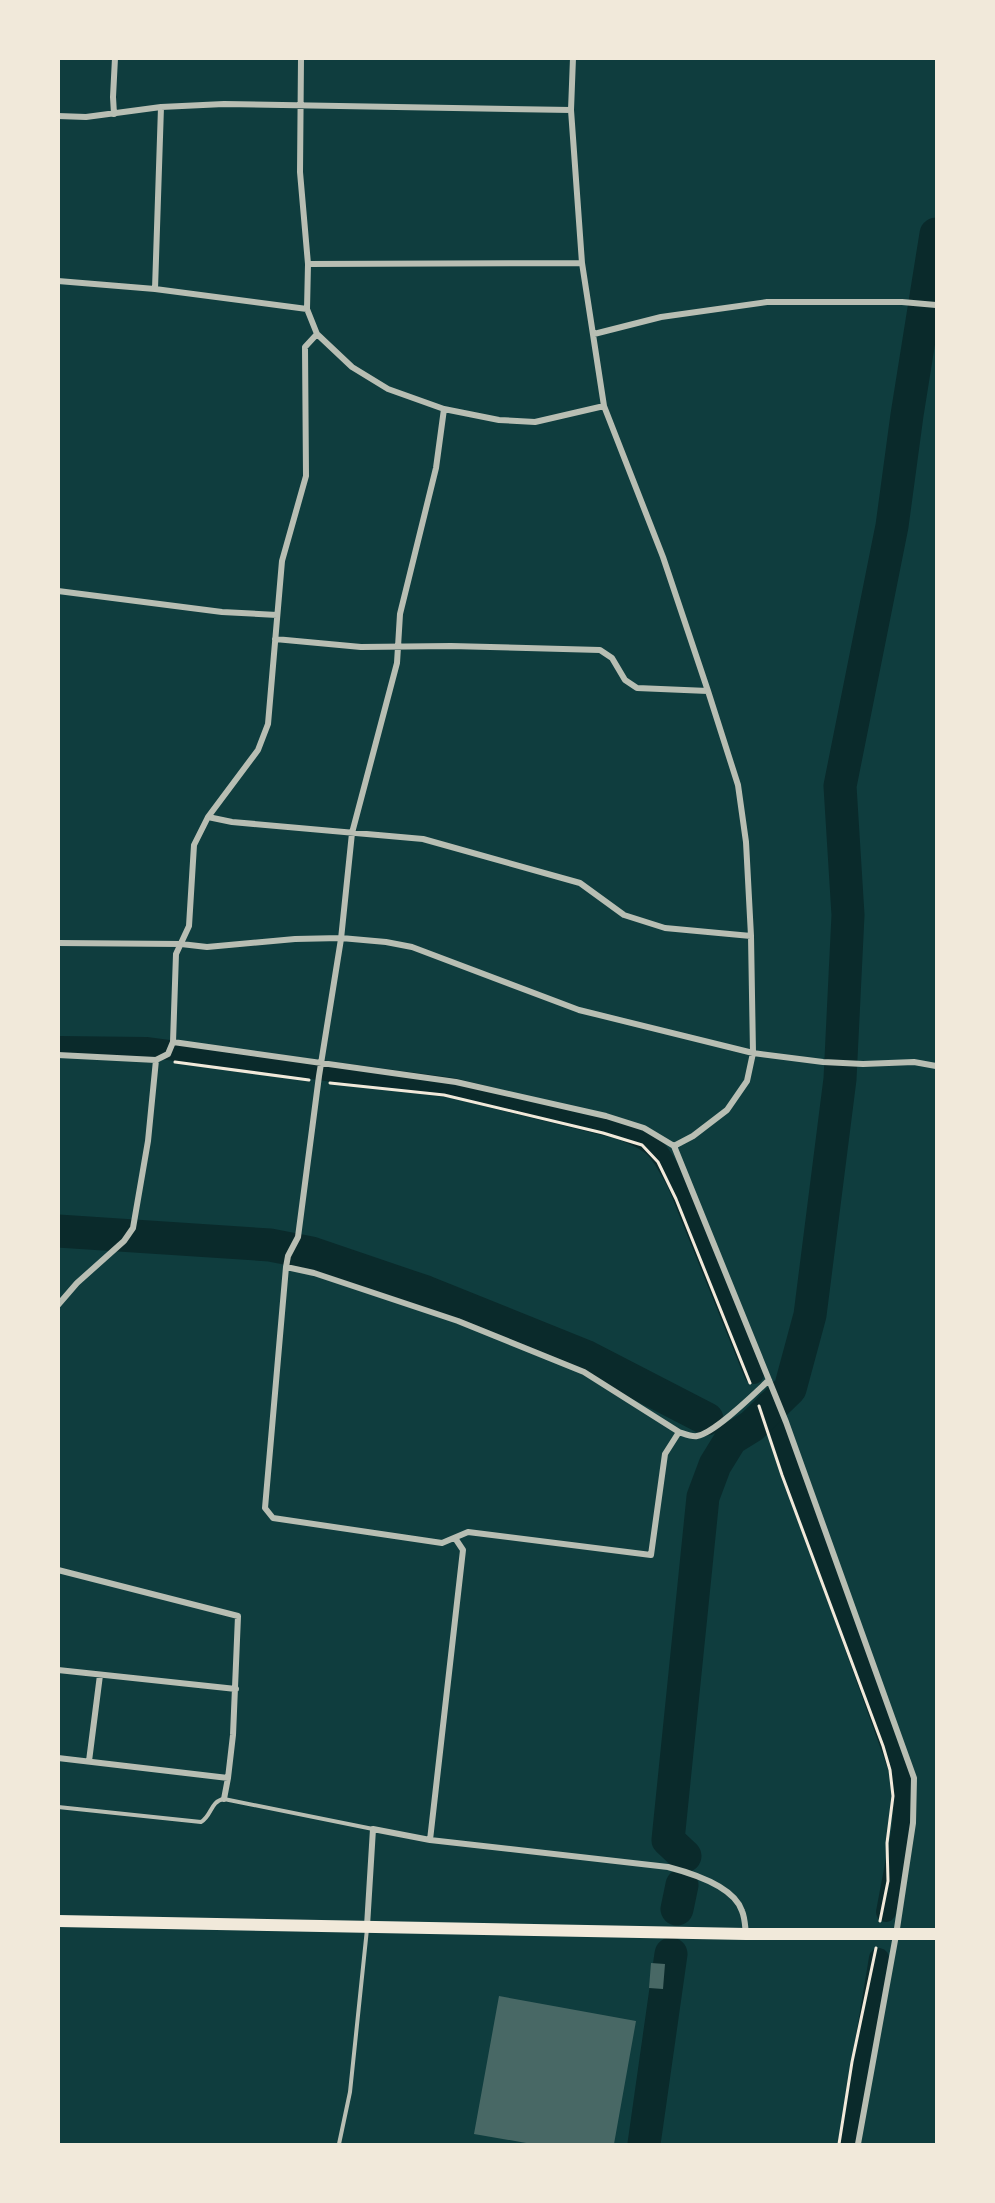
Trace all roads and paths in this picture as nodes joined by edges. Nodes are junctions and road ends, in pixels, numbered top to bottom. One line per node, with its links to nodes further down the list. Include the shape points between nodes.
1 (115, 58): 7 (street)
2 (301, 58): 5 (street)
3 (573, 58): 6 (street)
4 (161, 107): 5 (street); 7 (street); 12 (street)
5 (302, 107): 6 (street); 10 (street, via 300,172)
6 (571, 110): 9 (street)
7 (114, 114): 8 (street)
8 (58, 116)
9 (582, 263): 10 (street); 16 (street)
10 (308, 264): 14 (street)
11 (58, 281): 12 (street)
12 (154, 290): 14 (street)
13 (936, 305): 16 (street, via 767,302 661,317)
14 (307, 309): 15 (street)
15 (317, 334): 18 (street, via 352,367 388,389); 20 (street, via 305,347 306,476 282,561)
16 (594, 334): 17 (street)
17 (604, 406): 18 (street, via 535,422 499,420); 23 (street, via 663,557)
18 (444, 409): 22 (street, via 436,468 400,614)
19 (58, 591): 20 (street)
20 (276, 615): 21 (street)
21 (274, 639): 22 (street); 24 (street, via 268,724 258,750)
22 (398, 647): 23 (street, via 600,650 612,658 625,680 638,688); 25 (street)
23 (708, 691): 26 (street, via 738,785 746,842)
24 (208, 817): 25 (street); 29 (street, via 194,845 189,926)
25 (352, 833): 26 (street, via 423,839 580,883 624,915 665,928); 27 (street)
26 (751, 936): 31 (street)
27 (342, 938): 29 (street, via 207,947); 31 (street, via 412,947 579,1010); 34 (street)
28 (58, 943): 29 (street)
29 (180, 944): 30 (street, via 176,954)
30 (172, 1044): 33 (street, via 168,1054); 34 (street)
31 (753, 1053): 35 (street, via 823,1062 914,1062); 37 (street, via 747,1082 727,1110)
32 (58, 1055): 33 (street)
33 (156, 1060): 36 (path); 39 (street, via 148,1141 133,1228)
34 (321, 1064): 36 (street); 37 (street, via 456,1082 606,1116 644,1128)
35 (936, 1066)
36 (318, 1079): 38 (street, via 296,1242); 41 (path, via 444,1095 642,1145 658,1162 676,1199)
37 (674, 1146): 40 (street)
38 (286, 1267): 42 (street, via 458,1321 584,1372); 43 (street, via 265,1508 273,1518 442,1543)
39 (58, 1305)
40 (769, 1380): 41 (street); 60 (street, via 914,1778 913,1823)
41 (755, 1394): 42 (street, via 706,1433 695,1437); 55 (path, via 890,1770 893,1796 887,1843)
42 (679, 1432): 43 (street, via 665,1454 651,1555 468,1532)
43 (454, 1538): 54 (street, via 463,1550)
44 (58, 1570): 47 (street, via 238,1616)
45 (58, 1670): 46 (street)
46 (100, 1675): 47 (street); 49 (street)
47 (236, 1689): 50 (street)
48 (58, 1758): 49 (street)
49 (89, 1761): 50 (street)
50 (228, 1778): 51 (street)
51 (224, 1800): 52 (lane, via 214,1804 201,1822); 53 (lane)
52 (58, 1807)
53 (373, 1829): 54 (street); 57 (street)
54 (430, 1840): 58 (street, via 668,1867 695,1874 728,1892 742,1909)
55 (888, 1881)
56 (58, 1921): 57 (main road)
57 (367, 1926): 58 (main road); 62 (lane, via 350,2092)
58 (746, 1934): 60 (main road)
59 (936, 1934): 60 (main road)
60 (896, 1935): 64 (street)
61 (868, 1991): 63 (path)
62 (339, 2145)
63 (839, 2145)
64 (858, 2145)

